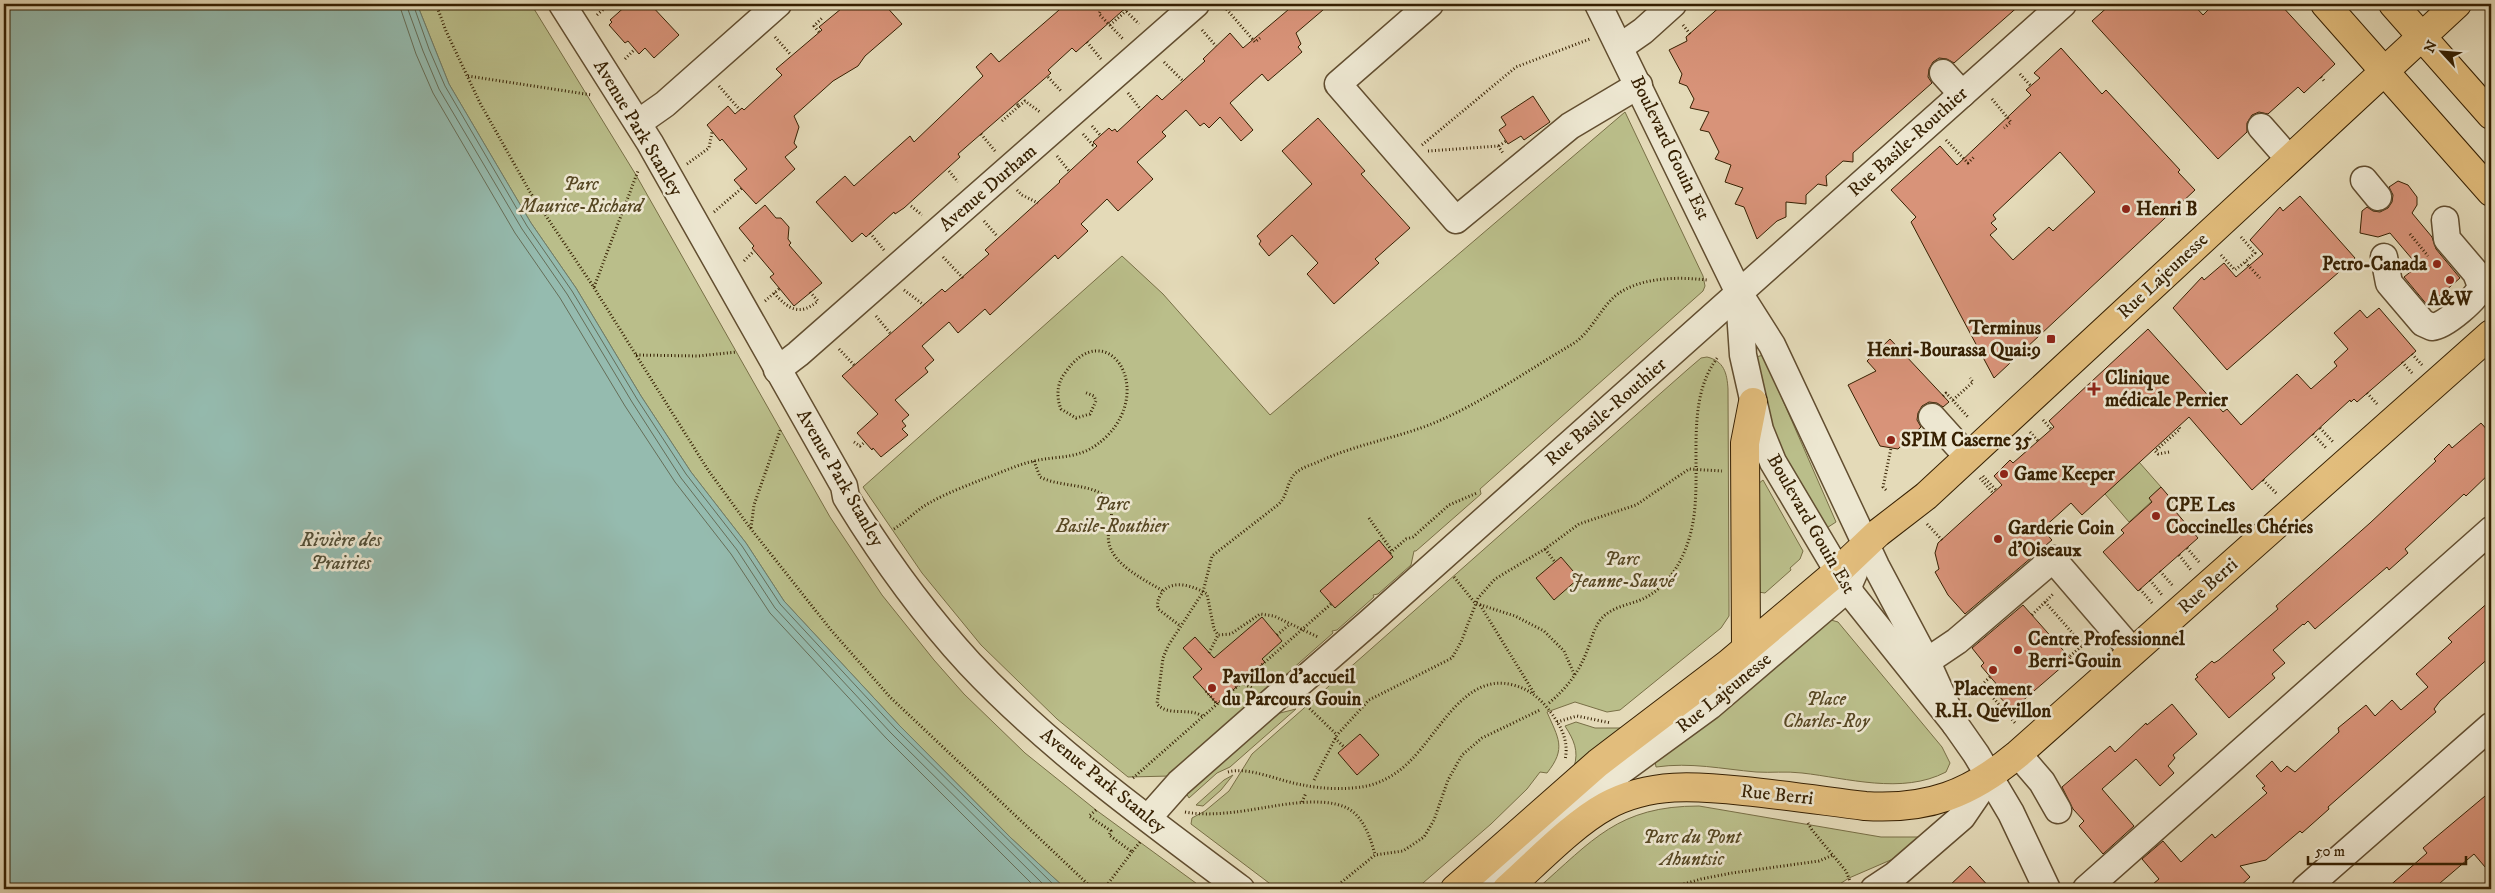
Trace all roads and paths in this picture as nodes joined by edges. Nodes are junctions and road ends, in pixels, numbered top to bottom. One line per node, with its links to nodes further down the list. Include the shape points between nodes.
1 (436, 4): 41 (path)
2 (562, 4): 60 (street, Avenue Park Stanley)
3 (609, 4): 19 (path)
4 (778, 4): 60 (street)
5 (1134, 4): 15 (path)
6 (1222, 4): 27 (path, via 1255,42)
7 (1430, 4): 47 (street, via 1338,84 1456,220 1570,126)
8 (2290, 4): 14 (path)
9 (2325, 4): 39 (main road)
10 (2393, 4): 26 (main road)
11 (2457, 4): 26 (main road, Rue Lajeunesse)
12 (2058, 5): 50 (street, Rue Basile-Routhier)
13 (1605, 7): 32 (street, Boulevard Gouin Est)
14 (2285, 9)
15 (1125, 10): 21 (path); 22 (path)
16 (1100, 12): 21 (path)
17 (1677, 13): 25 (path); 32 (street)
18 (1197, 14): 31 (path); 124 (street, Avenue Durham)
19 (594, 17)
20 (822, 18): 24 (path, via 814,26)
21 (1110, 25): 30 (path)
22 (1144, 28)
23 (770, 32): 34 (path)
24 (819, 32)
25 (1690, 34)
26 (2422, 36): 39 (main road, Rue Lajeunesse); 56 (main road)
27 (1260, 38)
28 (1590, 39): 70 (path, via 1516,67 1419,148 1422,151)
29 (1087, 42): 37 (path)
30 (1127, 44)
31 (1216, 46)
32 (1620, 47): 47 (street, Boulevard Gouin Est)
33 (635, 50): 36 (path)
34 (791, 56)
35 (1161, 58): 45 (path)
36 (623, 60)
37 (1105, 63)
38 (2016, 69): 48 (path)
39 (2384, 71): 75 (main road, Rue Lajeunesse); 83 (main road)
40 (1943, 73): 50 (street)
41 (467, 76): 52 (path); 104 (path, via 530,192)
42 (1048, 77): 53 (path)
43 (2321, 77): 46 (path)
44 (715, 81): 54 (path)
45 (1182, 81)
46 (2325, 82)
47 (1639, 85): 108 (street, Boulevard Gouin Est)
48 (2031, 86)
49 (1126, 88): 55 (path)
50 (1962, 94): 108 (street, Rue Basile-Routhier)
51 (1988, 94): 62 (path, via 2011,122)
52 (587, 95)
53 (1066, 97)
54 (740, 110)
55 (1141, 110)
56 (2491, 115)
57 (1044, 116): 58 (path, via 1025,101)
58 (1002, 121)
59 (1088, 122): 66 (path)
60 (638, 124): 124 (street, Avenue Park Stanley)
61 (2261, 127): 75 (street)
62 (2004, 128)
63 (1080, 130): 69 (path)
64 (712, 132): 76 (path, via 709,148)
65 (981, 134): 72 (path)
66 (1100, 135)
67 (1942, 135): 73 (path, via 1968,163)
68 (1506, 141): 70 (path)
69 (1095, 144)
70 (1498, 146): 74 (path)
71 (1054, 153): 78 (path)
72 (1000, 156)
73 (1975, 156)
74 (1507, 158)
75 (2290, 159): 148 (main road, Rue Lajeunesse)
76 (680, 168)
77 (949, 171): 82 (path)
78 (1069, 171)
79 (636, 175): 104 (path)
80 (1015, 187): 84 (path, via 1022,195)
81 (742, 188): 87 (path)
82 (963, 188)
83 (2491, 192)
84 (1038, 203)
85 (911, 206): 88 (path)
86 (980, 217): 93 (path)
87 (708, 218)
88 (926, 220)
89 (2445, 220): 98 (street, via 2448,239 2476,273 2481,286 2477,294 2444,323 2432,327 2423,323 2389,283)
90 (870, 233): 95 (path)
91 (2410, 234): 97 (path)
92 (2240, 235): 99 (path, via 2255,253)
93 (996, 236)
94 (939, 253): 100 (path)
95 (888, 254)
96 (2220, 254): 99 (path, via 2235,270)
97 (2428, 256)
98 (2384, 257)
99 (2245, 262): 101 (path)
100 (962, 278)
101 (2260, 278)
102 (1707, 280): 176 (path, via 1666,279 1624,290 1611,299 1582,339 1492,392 1428,425 1355,447 1297,472 1279,504 1212,556)
103 (901, 286): 112 (path)
104 (594, 287): 119 (path)
105 (780, 288): 107 (path)
106 (810, 292): 109 (path)
107 (774, 293): 109 (path, via 785,306 794,310 809,308); 110 (path)
108 (1739, 293): 129 (street, Boulevard Gouin Est, via 1743,355); 162 (street, Boulevard Gouin Est, via 1769,340); 226 (street, Rue Basile-Routhier, via 1301,682 1278,696 1179,783)
109 (818, 301): 111 (path)
110 (763, 303)
111 (822, 305)
112 (924, 305)
113 (873, 312): 114 (path)
114 (890, 333)
115 (2491, 334): 192 (main road, Rue Berri)
116 (835, 344): 122 (path)
117 (737, 352): 119 (path, via 698,356)
118 (2412, 354): 123 (path)
119 (635, 355): 158 (path, via 708,470)
120 (1718, 357): 149 (path, via 1706,377 1700,398)
121 (2402, 362): 125 (path)
122 (854, 365)
123 (2425, 368)
124 (777, 370): 226 (street, Avenue Park Stanley, via 844,486 846,497 891,566 969,663)
125 (2414, 377)
126 (1970, 378): 130 (path, via 1973,382)
127 (1084, 392): 147 (path, via 1094,396 1096,401 1090,414 1076,418 1061,408 1058,391 1061,378 1071,364 1090,352 1109,354 1118,359 1128,392 1111,432 1085,453)
128 (2367, 393): 131 (path)
129 (1753, 402): 171 (street, Boulevard Gouin Est, via 1768,453); 191 (main road, via 1745,443)
130 (1942, 405): 132 (path); 148 (street)
131 (2380, 407)
132 (1968, 417)
133 (2042, 418): 137 (path)
134 (2178, 426): 145 (path, via 2180,429 2155,451 2158,454)
135 (781, 428): 158 (path, via 754,505)
136 (2320, 428): 143 (path)
137 (2051, 429)
138 (2028, 431): 140 (path)
139 (2313, 434): 146 (path)
140 (2038, 441)
141 (854, 442): 142 (path, via 860,446)
142 (865, 442)
143 (2336, 446)
144 (1891, 448): 152 (path, via 1883,487)
145 (2169, 452)
146 (2329, 452)
147 (1034, 461): 160 (path, via 930,502); 175 (path, via 1040,476 1047,480 1080,485 1104,495 1112,511 1109,544 1117,558 1137,576)
148 (1976, 464): 153 (path); 162 (main road, Rue Lajeunesse, via 1912,508)
149 (1698, 468): 150 (path); 164 (path, via 1681,472 1636,505 1579,524); 196 (path, via 1693,524 1674,572 1650,596 1610,611 1603,617 1594,630)
150 (1729, 473)
151 (2263, 480): 155 (path)
152 (1886, 490)
153 (1994, 491)
154 (1481, 492): 156 (path, via 1449,505 1391,552)
155 (2279, 497)
156 (1369, 518)
157 (1926, 522): 161 (path)
158 (751, 529): 231 (path, via 836,637 885,691)
159 (2491, 530): 240 (street)
160 (890, 532)
161 (1942, 540)
162 (1866, 545): 171 (main road, Rue Lajeunesse); 195 (street, Boulevard Gouin Est)
163 (2187, 548): 167 (path)
164 (1545, 549): 166 (path); 180 (path, via 1495,579)
165 (2178, 555): 169 (path)
166 (1555, 562)
167 (2202, 565)
168 (2160, 571): 174 (path)
169 (2194, 573)
170 (1452, 575): 180 (path)
171 (1842, 580): 191 (main road, Rue Lajeunesse); 195 (street, Boulevard Gouin Est); 224 (street, Rue Lajeunesse, via 1710,706 1608,780)
172 (2150, 580): 178 (path)
173 (2140, 589): 183 (path)
174 (2176, 589)
175 (1163, 591): 176 (path, via 1176,584); 186 (path, via 1158,599 1158,609)
176 (1203, 592): 186 (path); 189 (path, via 1207,594)
177 (2052, 595): 179 (path)
178 (2165, 598)
179 (2045, 602): 184 (path); 194 (path, via 2084,644)
180 (1475, 603): 182 (path); 211 (path, via 1452,658 1378,694)
181 (1331, 604): 187 (path)
182 (1480, 605): 196 (path, via 1515,616 1544,631 1564,651); 200 (path)
183 (2155, 607)
184 (2032, 615)
185 (1290, 624): 187 (path); 188 (path); 189 (path, via 1274,616 1260,614 1231,634)
186 (1179, 625): 206 (path, via 1164,658 1157,704 1165,710 1193,712)
187 (1302, 629): 190 (path); 203 (path)
188 (1277, 634)
189 (1218, 635): 193 (path)
190 (1325, 640)
191 (1746, 649): 224 (main road, Rue Lajeunesse, via 1612,752)
192 (2133, 652): 195 (street, via 2053,560 1957,641); 213 (main road, Rue Berri)
193 (1209, 653)
194 (2069, 657)
195 (1919, 667): 216 (street, Boulevard Gouin Est)
196 (1576, 676): 202 (path)
197 (1990, 677): 198 (path)
198 (1982, 685): 201 (path); 210 (path)
199 (1206, 691): 203 (path)
200 (1536, 696): 207 (path); 215 (path, via 1506,683 1480,688 1454,708 1407,764 1370,785 1351,788 1310,786 1239,770)
201 (1968, 698)
202 (1549, 703)
203 (1217, 704): 206 (path)
204 (1305, 704): 211 (path)
205 (1540, 710): 228 (path, via 1482,738 1462,755 1424,837 1403,851)
206 (1202, 716): 218 (path)
207 (1557, 722): 208 (path, via 1577,716 1602,723); 214 (path, via 1567,747)
208 (1617, 722)
209 (2491, 726): 241 (street)
210 (2020, 728)
211 (1336, 737): 212 (path); 217 (path)
212 (1344, 747)
213 (2018, 754): 216 (main road, Rue Berri); 220 (street)
214 (1563, 764)
215 (1222, 775)
216 (1990, 776): 224 (main road, Rue Berri, via 1950,797 1914,806 1892,807 1703,786 1671,787 1633,794 1595,813); 230 (street, Rue Berri, via 1962,816 1895,874); 239 (street, Boulevard Gouin Est)
217 (1314, 780)
218 (1129, 782)
219 (1306, 793): 221 (path)
220 (2054, 793)
221 (1302, 802): 223 (path, via 1219,814); 228 (path, via 1348,809 1362,824)
222 (1096, 810): 227 (path, via 1089,816 1111,831 1108,835)
223 (1177, 811)
224 (1559, 821): 235 (main road); 236 (street); 237 (main road)
225 (1808, 822): 229 (path)
226 (1144, 830): 227 (path); 233 (street, Avenue Park Stanley)
227 (1132, 852): 232 (path)
228 (1375, 855): 234 (path)
229 (1833, 855): 230 (path); 238 (path, via 1819,861 1701,879)
230 (1862, 885)
231 (1093, 889)
232 (1104, 889)
233 (1241, 889)
234 (1333, 889)
235 (1456, 889)
236 (1482, 889)
237 (1507, 889)
238 (1667, 889)
239 (2047, 889)
240 (2086, 889)
241 (2305, 889)

